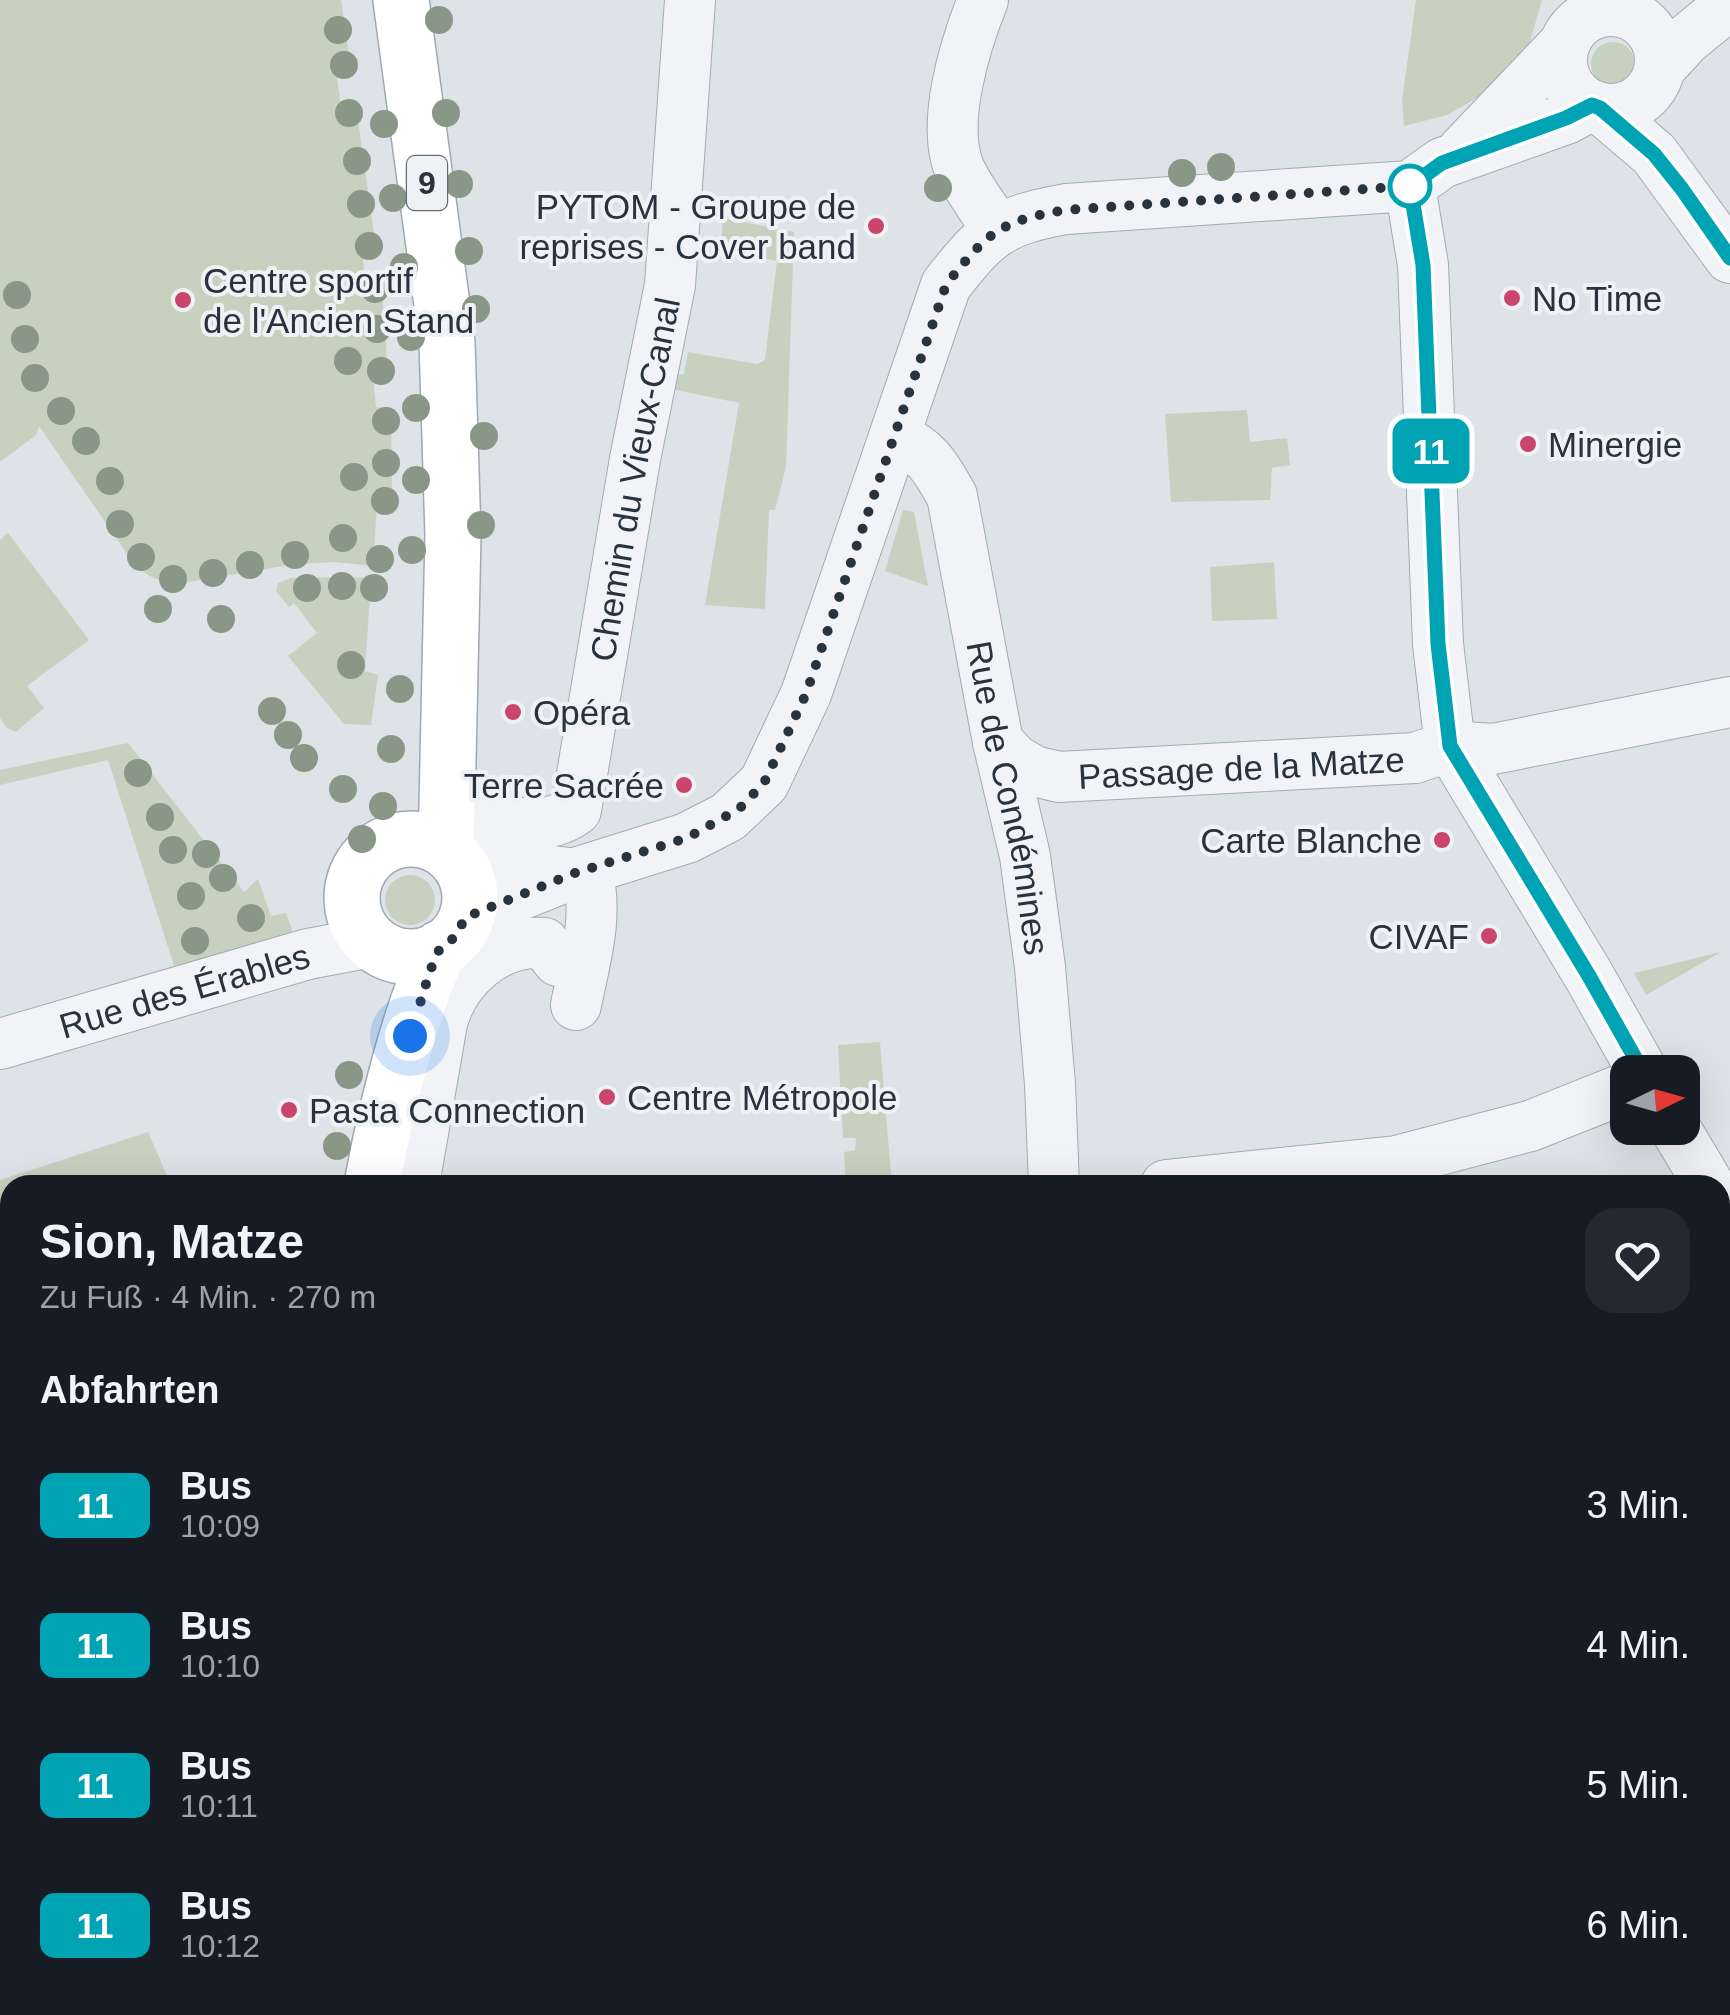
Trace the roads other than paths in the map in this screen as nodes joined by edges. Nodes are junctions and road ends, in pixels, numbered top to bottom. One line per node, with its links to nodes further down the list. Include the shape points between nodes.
1 (401, 0): 15 (main road, 9, via 446,342)
2 (690, 0): 20 (street, Chemin du Vieux-Canal, via 670,285 576,810 544,825 484,819)
3 (983, 0): 12 (street, via 970,31 951,130 960,169)
4 (1680, 0): 6 (street)
5 (1730, 4): 8 (street)
6 (1620, 9): 7 (street); 8 (street, via 1655,37)
7 (1565, 27): 9 (street, via 1564,73 1580,97); 10 (street)
8 (1659, 71): 9 (street, via 1629,106); 13 (street, via 1680,144)
9 (1596, 106): 10 (street); 13 (street, via 1654,154)
10 (1456, 157): 11 (street)
11 (1410, 186): 12 (street, via 1066,210); 18 (street, via 1423,265 1438,644)
12 (997, 229): 14 (street, via 946,285)
13 (1729, 256)
14 (896, 438): 17 (street, Rue de Condémines, via 918,447 952,496); 21 (street, via 806,694 764,783 739,809 687,838)
15 (452, 535): 19 (main road, 9, via 411,776); 20 (main road, 9)
16 (1730, 702): 18 (street, Passage de la Matze, via 1493,749)
17 (998, 742): 18 (street, Passage de la Matze, via 1015,760 1059,777 1414,758); 30 (street, Rue de Condémines, via 1040,966)
18 (1450, 746): 25 (street)
19 (390, 843): 20 (main road, via 418,839); 23 (main road, via 370,855 353,886 358,923)
20 (446, 850): 21 (street); 22 (main road, via 467,882 468,909)
21 (568, 874): 22 (street); 29 (street, via 594,897 593,920 560,990 544,943 526,942 487,958 461,980 446,1005)
22 (453, 933): 23 (main road, via 411,957); 28 (main road, via 420,1002)
23 (374, 944): 24 (street, Rue des Érables, via 308,954); 28 (main road, via 383,1007)
24 (0, 1044)
25 (1633, 1055)
26 (1610, 1094): 31 (street, via 1530,1126 1397,1161)
27 (1685, 1145): 32 (street)
28 (377, 1161)
29 (414, 1175)
30 (1053, 1175)
31 (1262, 1175)
32 (1703, 1175)

